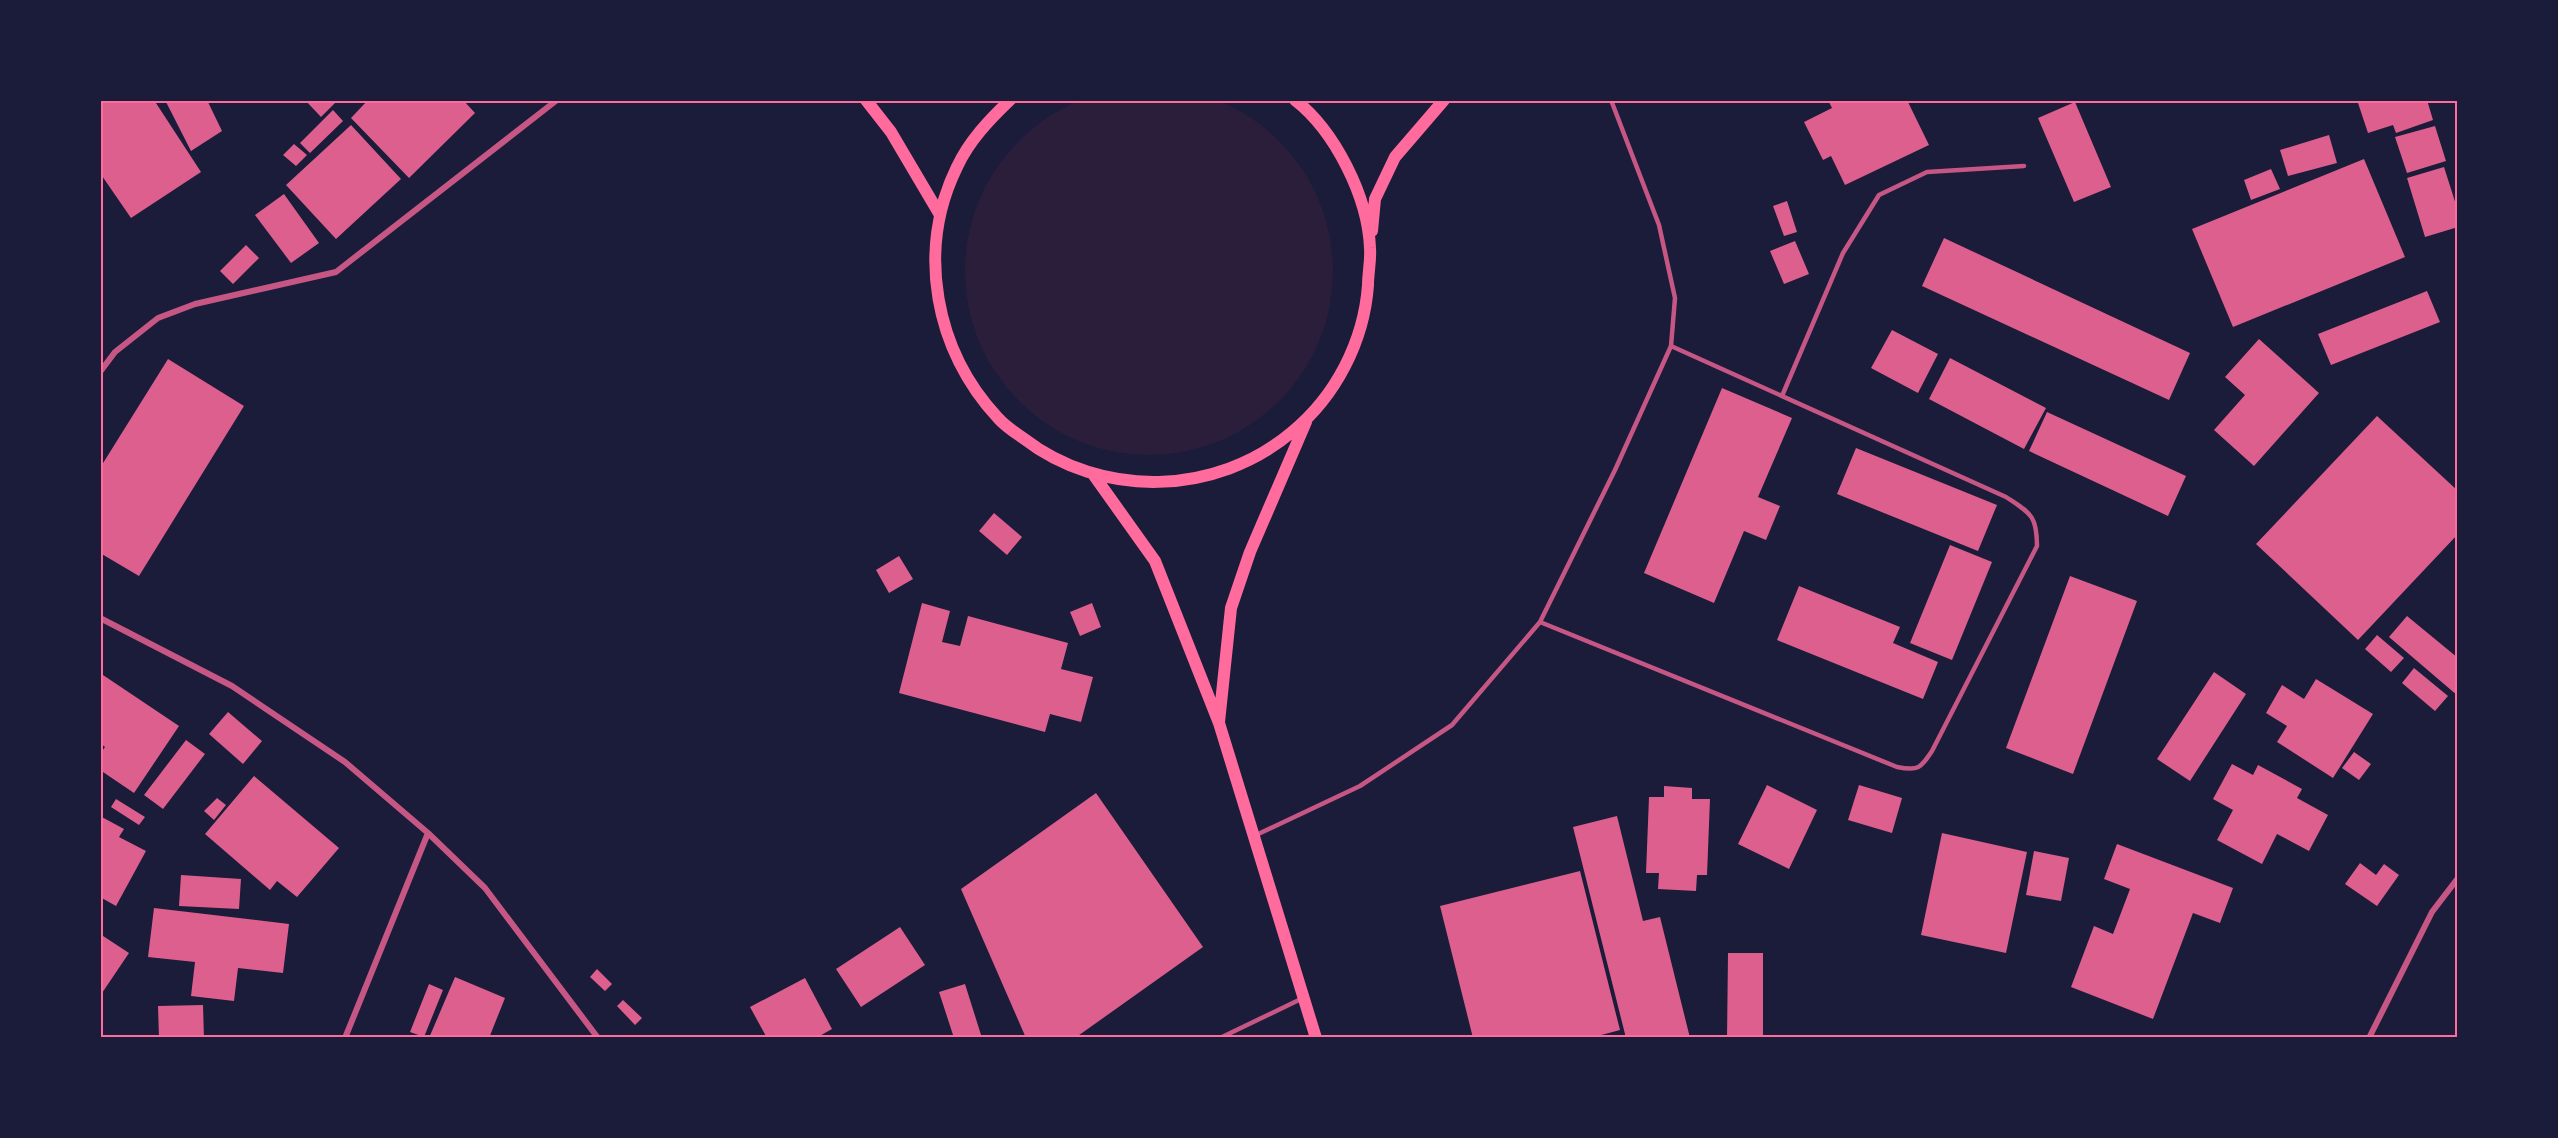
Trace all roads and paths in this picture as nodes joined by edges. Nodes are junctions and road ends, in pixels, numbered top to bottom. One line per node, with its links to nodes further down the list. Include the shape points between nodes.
1 (557, 100): 11 (street, via 336,272 195,304 158,318 115,352)
2 (866, 100): 8 (main road, via 891,132)
3 (1010, 100): 8 (main road, via 986,123 957,166)
4 (1295, 100): 9 (main road, via 1327,135 1349,170 1363,207)
5 (1444, 100): 9 (main road, via 1395,157 1375,199)
6 (1611, 100): 10 (lane, via 1659,225 1675,298)
7 (2024, 166): 12 (lane, via 1927,172 1880,195 1843,253)
8 (940, 215): 14 (main road, via 934,270 939,303 943,325 965,375 998,419 1042,453)
9 (1370, 247): 13 (main road, via 1366,310 1345,370)
10 (1671, 346): 12 (lane); 16 (lane)
11 (100, 372)
12 (1782, 396): 16 (lane, via 2006,497 2027,511 2037,525 2037,546 1923,765 1914,770 1897,767)
13 (1307, 420): 14 (main road, via 1278,445 1244,464 1207,477 1131,482); 17 (main road, via 1250,552 1232,608)
14 (1093, 474): 17 (main road, via 1155,561)
15 (100, 618): 18 (street, via 232,686 345,762)
16 (1540, 622): 19 (lane, via 1452,725 1360,786)
17 (1219, 723): 19 (main road)
18 (428, 832): 22 (street); 23 (street, via 485,888)
19 (1254, 836): 21 (main road)
20 (2457, 878): 26 (street, via 2432,912)
21 (1304, 998): 24 (lane); 25 (main road)
22 (345, 1038)
23 (598, 1038)
24 (1220, 1038)
25 (1316, 1038)
26 (2370, 1038)

